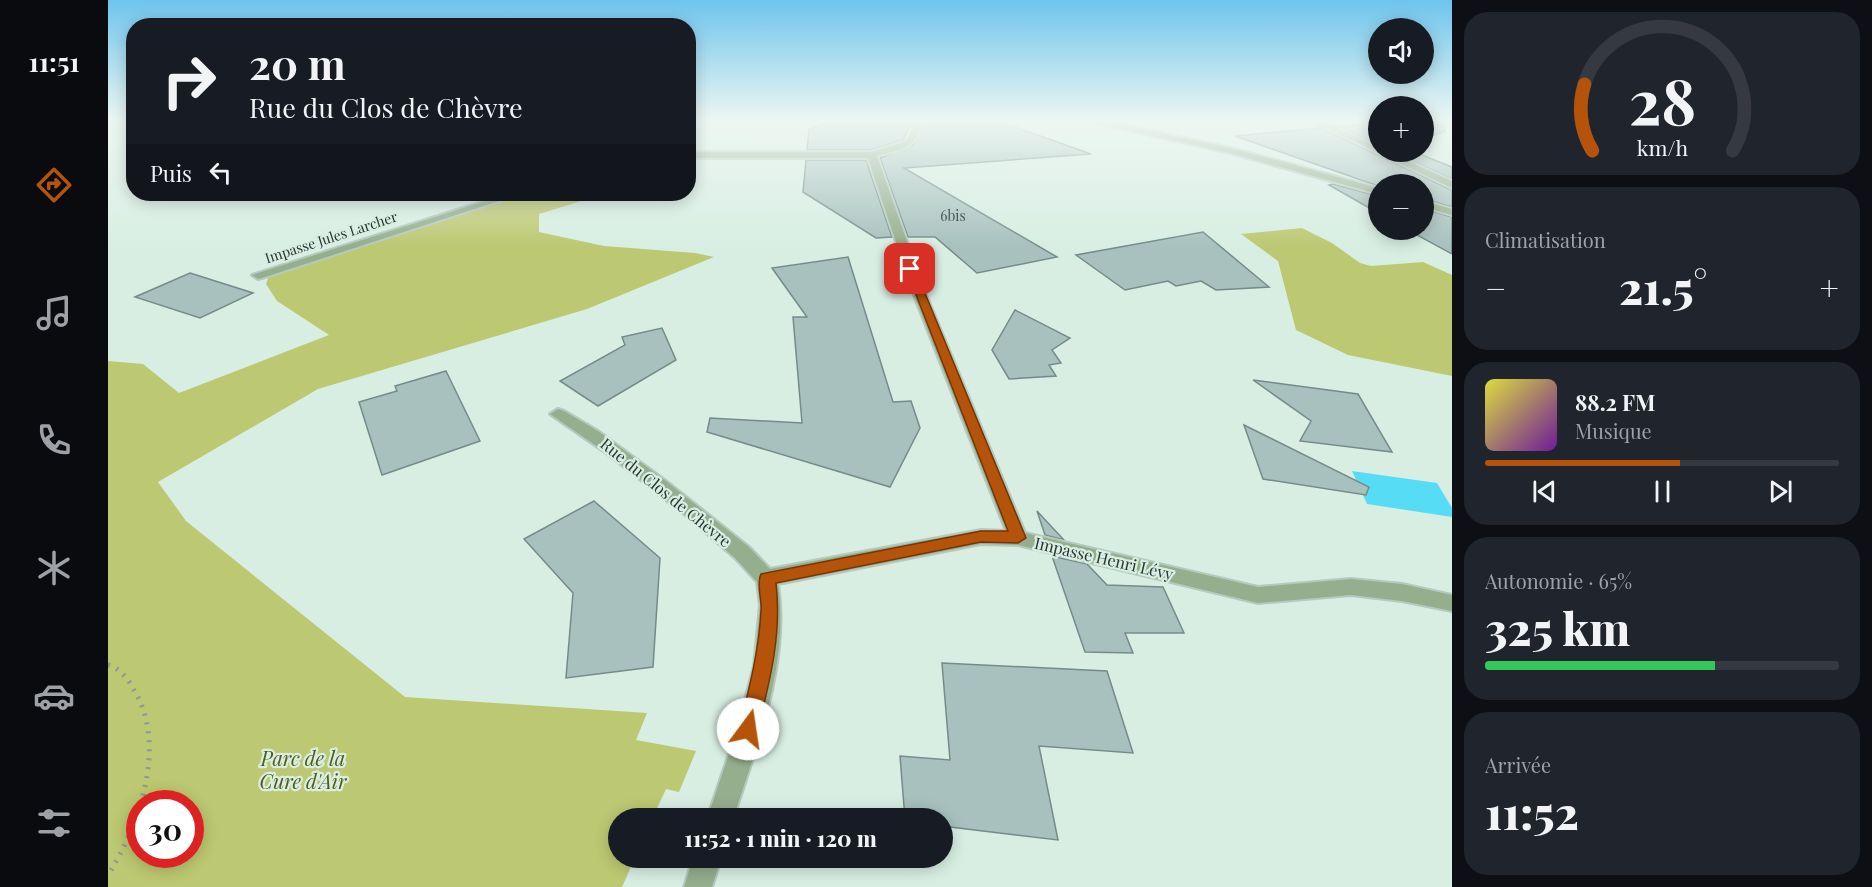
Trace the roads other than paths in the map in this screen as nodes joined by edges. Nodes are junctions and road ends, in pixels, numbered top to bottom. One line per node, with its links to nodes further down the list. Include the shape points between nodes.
1 (875, 163): 11 (street, Impasse Henri Lévy, via 918,290)
2 (1277, 163): 5 (street)
3 (1406, 163): 4 (street)
4 (1452, 185)
5 (1368, 188)
6 (494, 201): 9 (street, Impasse Jules Larcher)
7 (1434, 207): 8 (street)
8 (1452, 212)
9 (258, 275)
10 (558, 414): 12 (street, Rue du Clos de Chèvre, via 596,436 751,560)
11 (1018, 538): 12 (street, via 981,537); 13 (street, Impasse Henri Lévy, via 1258,595 1351,586)
12 (767, 578): 14 (street, via 770,608 765,664)
13 (1452, 603)
14 (724, 808)
15 (704, 868): 16 (street)
16 (698, 887)

